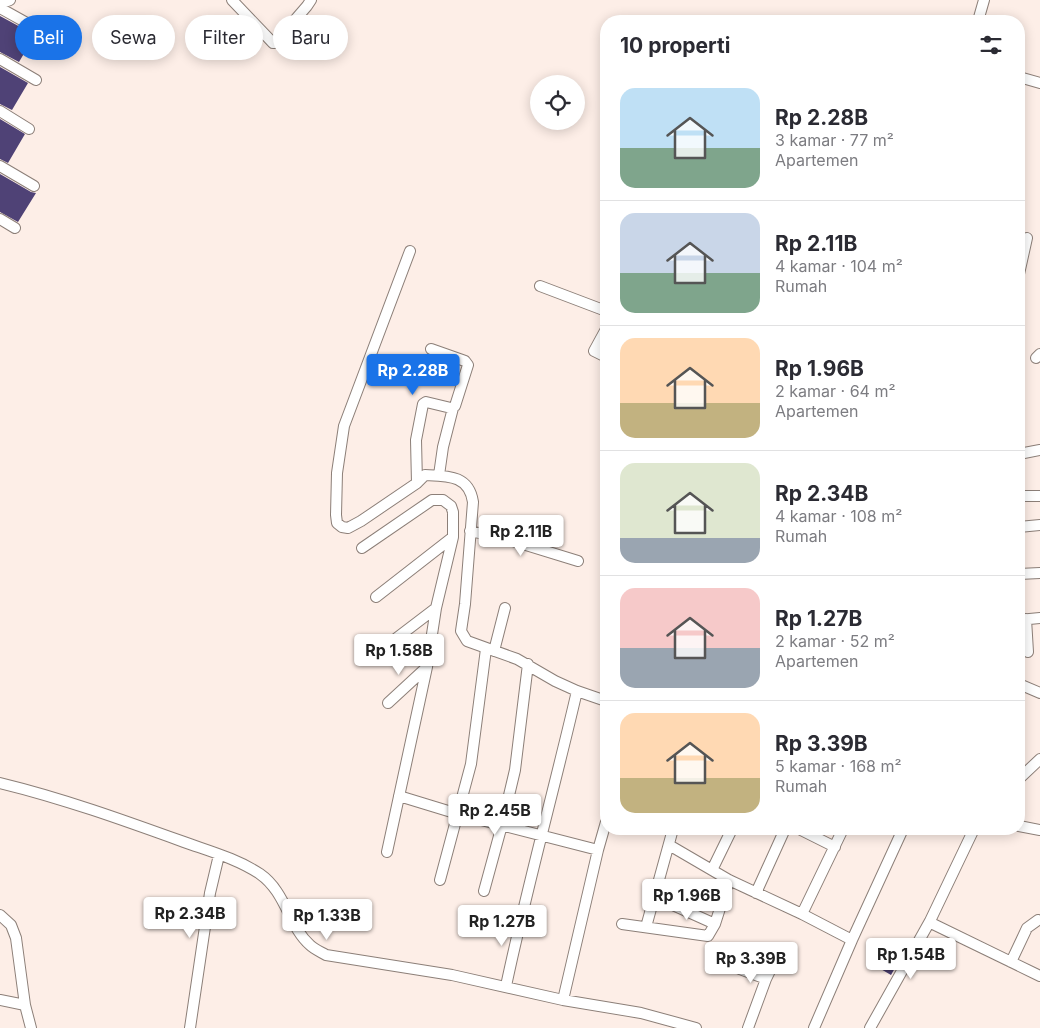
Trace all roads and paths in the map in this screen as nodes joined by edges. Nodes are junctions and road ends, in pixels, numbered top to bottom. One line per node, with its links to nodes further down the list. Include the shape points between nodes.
1 (10, 0): 5 (street)
2 (232, 0): 4 (street, via 273,43)
3 (984, 0): 7 (street)
4 (307, 2)
5 (0, 6): 6 (street)
6 (15, 15)
7 (980, 15)
8 (0, 58): 10 (street)
9 (1025, 79): 11 (street)
10 (36, 80)
11 (1040, 83)
12 (0, 111): 13 (street)
13 (29, 129)
14 (0, 166): 15 (street)
15 (34, 186)
16 (0, 219): 17 (street)
17 (15, 228)
18 (1027, 238): 19 (street)
19 (1025, 247)
20 (410, 251): 30 (street, via 344,426 337,473 337,523 348,528)
21 (540, 286): 22 (street)
22 (600, 309)
23 (600, 340): 25 (street, via 594,351)
24 (431, 349): 26 (street, via 467,362)
25 (600, 354)
26 (453, 408): 29 (street); 30 (street, via 423,404 416,440)
27 (1040, 450): 28 (street)
28 (1025, 453)
29 (439, 475): 30 (street, via 425,475); 35 (street, via 459,480 471,492)
30 (417, 483)
31 (1025, 496): 32 (street)
32 (1040, 496)
33 (1040, 525): 34 (street)
34 (1025, 527)
35 (470, 532): 38 (street, via 504,538); 47 (street, via 461,631 467,641)
36 (453, 537): 37 (street, via 451,506 437,499); 41 (street); 42 (street)
37 (362, 548)
38 (578, 561)
39 (1040, 573): 40 (street)
40 (1025, 574)
41 (376, 597)
42 (436, 608): 49 (street); 51 (street)
43 (505, 608): 47 (street)
44 (1040, 618): 45 (street)
45 (1025, 619)
46 (1025, 636): 48 (street)
47 (490, 650): 50 (street); 61 (street, via 471,764)
48 (1028, 652)
49 (373, 656)
50 (528, 664): 53 (street); 62 (street, via 515,770)
51 (427, 667): 56 (street); 60 (street)
52 (1025, 687): 54 (street)
53 (577, 691): 55 (street); 65 (street)
54 (1040, 693)
55 (600, 699)
56 (388, 703)
57 (1040, 759): 58 (street)
58 (1025, 773)
59 (0, 783): 78 (street, via 97,811)
60 (399, 796): 61 (street); 77 (street)
61 (458, 814): 62 (street); 80 (street)
62 (502, 825): 65 (street); 82 (street)
63 (1025, 827): 64 (street)
64 (1040, 830)
65 (541, 835): 76 (street); 98 (street)
66 (602, 835): 76 (street)
67 (672, 835): 74 (street)
68 (729, 835): 79 (street)
69 (782, 835): 83 (street)
70 (811, 835): 75 (street)
71 (840, 835): 75 (street)
72 (900, 835): 92 (street)
73 (971, 835): 88 (street)
74 (669, 845): 79 (street); 84 (street)
75 (835, 847): 85 (street)
76 (598, 850): 100 (street)
77 (387, 852)
78 (219, 855): 98 (street, via 250,868 268,881 310,945 326,955); 103 (street)
79 (712, 870): 81 (street)
80 (440, 880)
81 (729, 880): 83 (street); 90 (street)
82 (484, 891)
83 (756, 893): 85 (street)
84 (655, 897): 90 (street); 91 (street)
85 (802, 914): 92 (street)
86 (0, 916): 101 (street, via 11,925 16,938)
87 (1038, 920): 94 (street, via 1027,928)
88 (930, 921): 94 (street); 107 (street)
89 (622, 924): 91 (street)
90 (715, 924): 91 (street, via 708,936)
91 (646, 928)
92 (852, 940): 106 (street)
93 (780, 950): 97 (street)
94 (1011, 962): 96 (street)
95 (724, 963): 97 (street)
96 (1040, 976)
97 (766, 979): 105 (street)
98 (506, 986): 100 (street)
99 (0, 1000): 101 (street)
100 (563, 1000): 104 (street)
101 (25, 1005): 102 (street)
102 (31, 1028)
103 (190, 1028)
104 (696, 1028)
105 (748, 1028)
106 (814, 1028)
107 (870, 1028)

